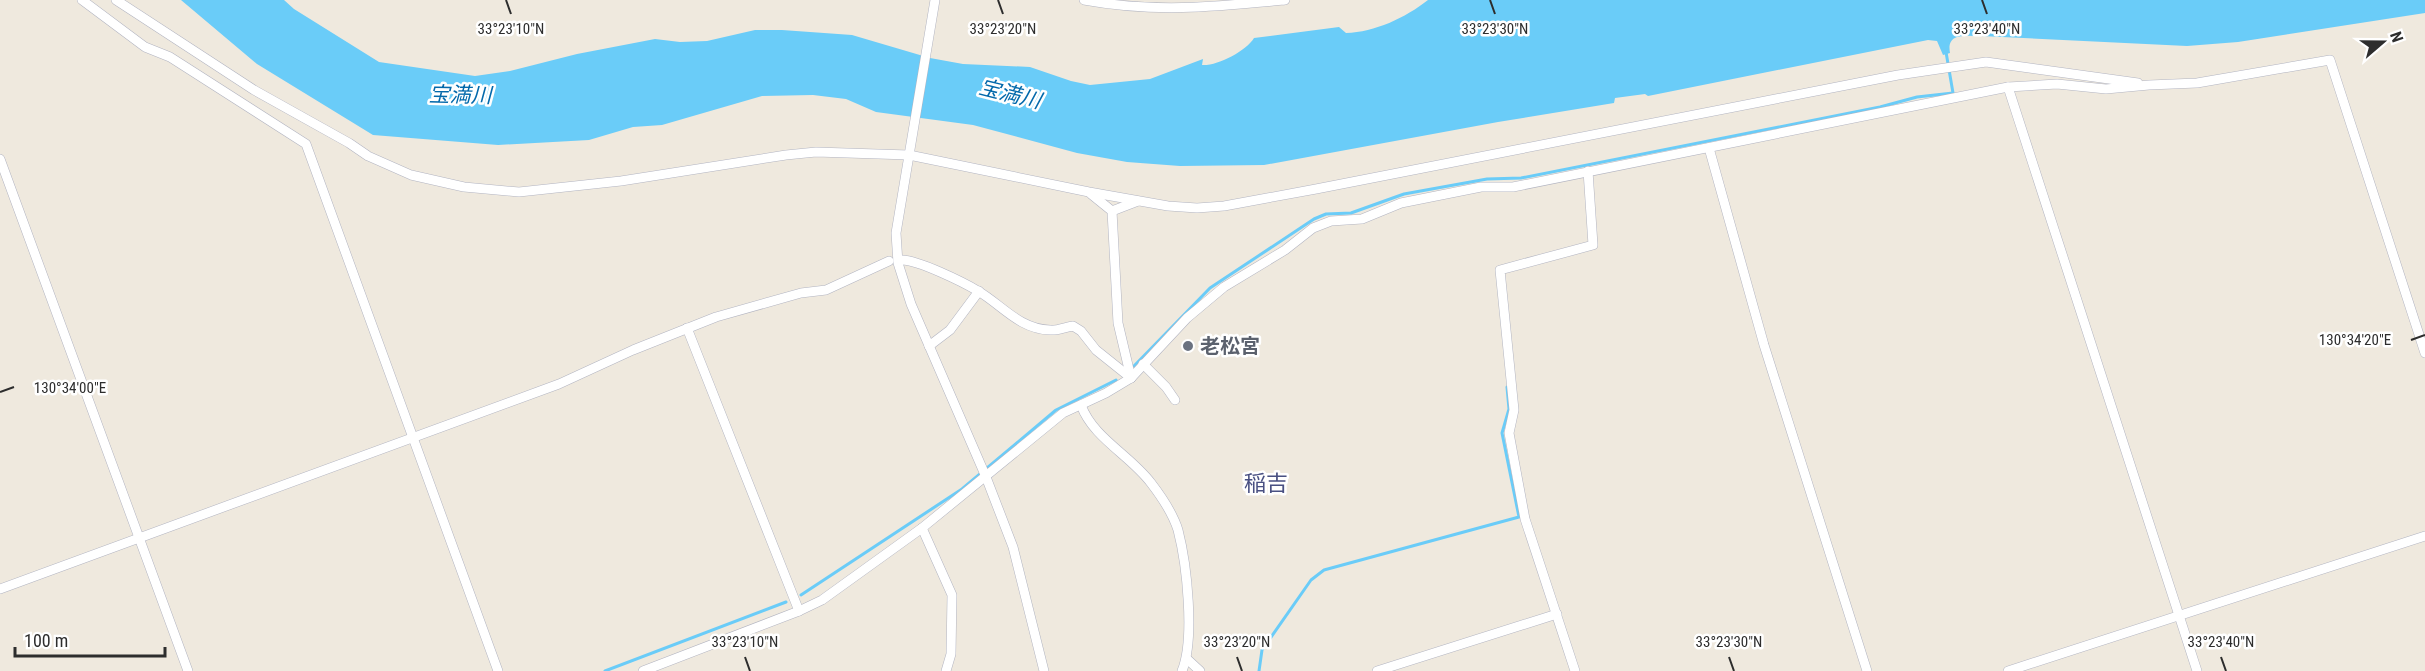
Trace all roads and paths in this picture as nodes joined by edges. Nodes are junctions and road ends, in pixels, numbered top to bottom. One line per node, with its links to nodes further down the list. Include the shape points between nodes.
1 (82, 0): 25 (street, via 145,47 170,57 306,144)
2 (116, 0): 9 (street, via 254,90 368,156 411,175 464,187 519,192 816,152)
3 (936, 0): 9 (street)
4 (1084, 0): 5 (street, via 1174,9)
5 (1285, 0)
6 (2149, 85): 7 (street, via 2106,89 2057,84); 13 (street, via 2004,63 1968,64 1224,206 1197,208); 20 (street, via 2197,83 2331,60)
7 (2008, 87): 8 (street); 33 (street)
8 (1709, 148): 11 (street); 44 (street, via 1764,345)
9 (909, 155): 12 (street); 19 (street, via 896,232 898,263)
10 (0, 159): 29 (street)
11 (1588, 171): 21 (street, via 1513,187 1481,187 1401,203 1362,219 1331,221 1313,228 1286,250 1224,287 1186,318); 32 (street, via 1593,245 1500,270 1514,410 1509,433 1525,519)
12 (1089, 192): 13 (street); 14 (street)
13 (1139, 201): 14 (street)
14 (1112, 211): 22 (street, via 1118,323)
15 (902, 260): 17 (street, via 927,266)
16 (889, 261): 18 (street, via 826,290 801,293)
17 (979, 291): 19 (street, via 950,330); 22 (street, via 1010,316 1031,326 1051,331 1073,326)
18 (687, 328): 25 (street, via 559,384); 31 (street)
19 (928, 346): 26 (street)
20 (2425, 353)
21 (1143, 364): 22 (street); 23 (street)
22 (1131, 378): 24 (street)
23 (1175, 400)
24 (1081, 405): 26 (street, via 1063,413); 34 (street, via 1086,419 1150,482 1178,528 1188,597)
25 (412, 438): 29 (street); 36 (street)
26 (986, 477): 27 (street); 39 (street, via 1013,548)
27 (922, 528): 31 (street, via 822,600); 38 (street, via 952,595 951,654)
28 (2425, 536): 33 (street)
29 (139, 537): 30 (street); 35 (street)
30 (0, 589)
31 (799, 611): 37 (street)
32 (1557, 614): 42 (street); 43 (street)
33 (2179, 616): 45 (street); 46 (street)
34 (1187, 659): 40 (street); 41 (street)
35 (189, 671)
36 (498, 671)
37 (643, 671)
38 (946, 671)
39 (1044, 671)
40 (1182, 671)
41 (1200, 671)
42 (1377, 671)
43 (1575, 671)
44 (1867, 671)
45 (2008, 671)
46 (2197, 671)

